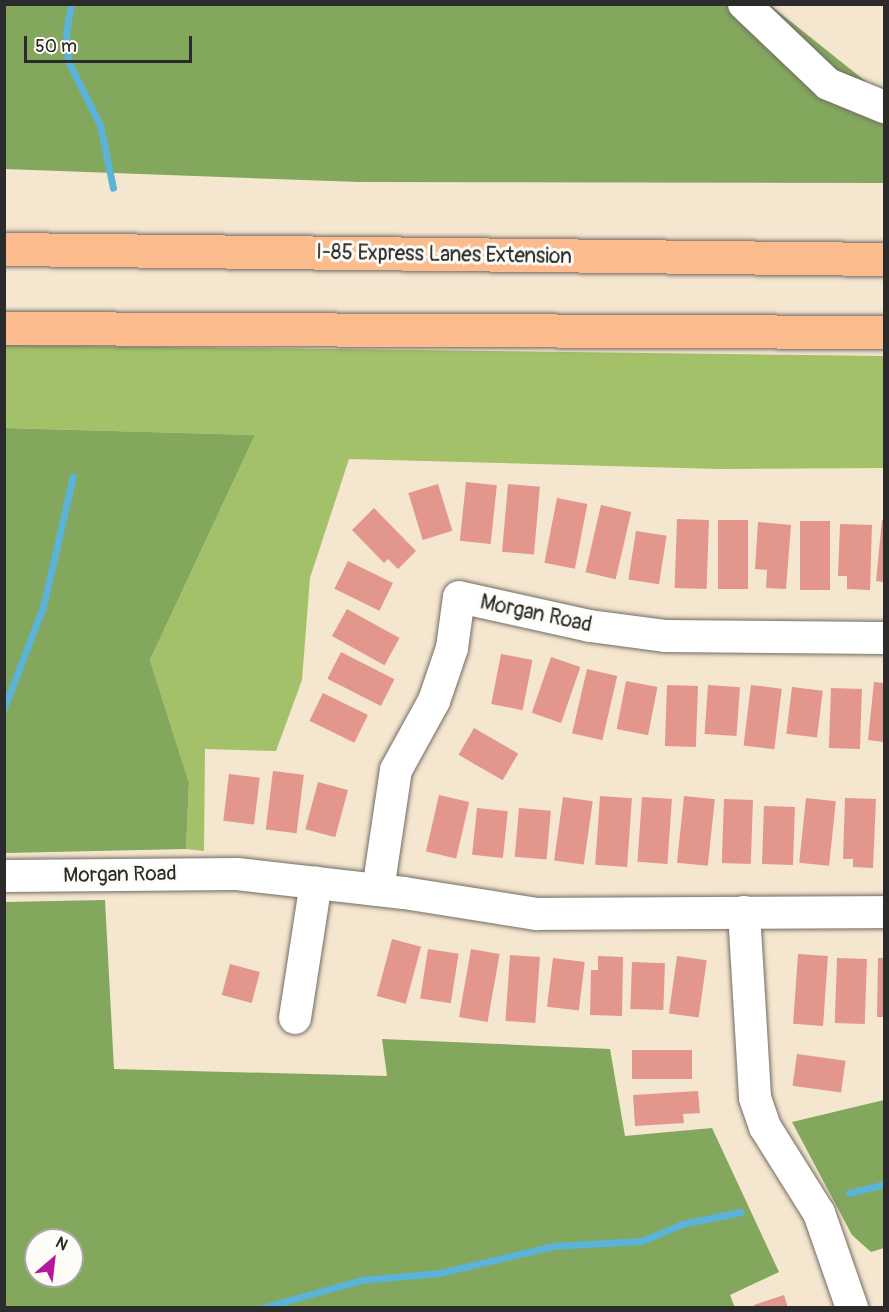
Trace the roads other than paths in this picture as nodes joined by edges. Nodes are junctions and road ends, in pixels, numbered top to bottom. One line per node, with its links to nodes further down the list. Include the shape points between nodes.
1 (744, 4): 2 (street, via 828,84)
2 (885, 107)
3 (4, 249): 4 (highway, I-85 Express Lanes Extension)
4 (885, 259)
5 (4, 328): 6 (highway)
6 (885, 332)
7 (885, 638): 10 (street, Morgan Road, via 666,636 590,626 459,597 452,648 434,701 396,770)
8 (4, 876): 9 (street, Morgan Road, via 237,874)
9 (316, 883): 10 (street, Morgan Road); 13 (street)
10 (378, 890): 11 (street, Morgan Road, via 537,914)
11 (744, 912): 12 (street, Morgan Road); 14 (street, via 755,1098 765,1127 819,1213)
12 (885, 912)
13 (295, 1018)
14 (852, 1308)

